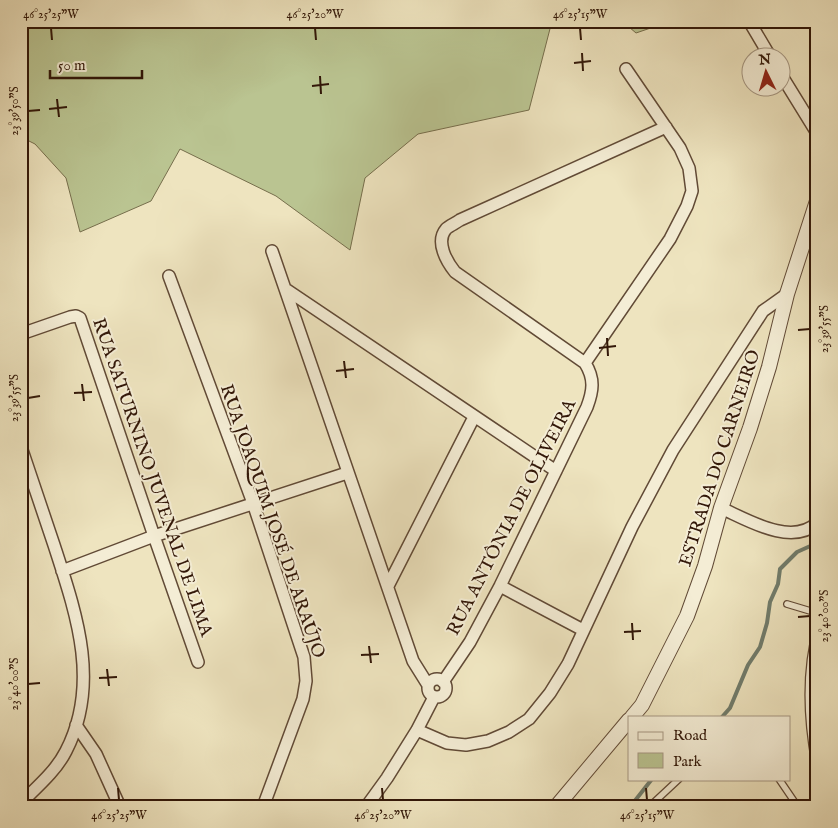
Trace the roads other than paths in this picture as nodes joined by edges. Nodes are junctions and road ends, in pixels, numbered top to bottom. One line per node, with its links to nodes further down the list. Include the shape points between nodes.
1 (750, 21): 2 (street)
2 (765, 48)
3 (626, 69): 5 (street)
4 (790, 89): 6 (street)
5 (666, 127): 13 (street, via 689,168 692,190 687,206 670,239); 13 (street, via 460,220 442,237 446,260 455,272)
6 (817, 134)
7 (817, 201): 11 (street, ESTRADA DO CARNEIRO)
8 (272, 251): 10 (street)
9 (169, 276): 18 (street, RUA JOAQUIM JOSÉ DE ARAÚJO)
10 (286, 290): 14 (street); 17 (street)
11 (787, 294): 19 (street, ESTRADA DO CARNEIRO, via 769,367); 28 (street, via 764,311 672,450)
12 (21, 334): 21 (street, RUA SATURNINO JUVENAL DE LIMA, via 66,318 78,316 82,322)
13 (585, 363): 16 (street, RUA ANTÔNIA DE OLIVEIRA, via 592,375 592,392)
14 (474, 417): 16 (street); 23 (street)
15 (21, 448): 22 (street)
16 (556, 471): 24 (street, RUA ANTÔNIA DE OLIVEIRA)
17 (347, 472): 18 (street); 23 (street)
18 (253, 503): 21 (street); 42 (street, RUA JOAQUIM JOSÉ DE ARAÚJO, via 306,670 302,699)
19 (721, 508): 20 (street, via 774,531 802,531); 33 (street, ESTRADA DO CARNEIRO, via 687,616 642,705)
20 (817, 523)
21 (154, 536): 22 (street); 29 (street, RUA SATURNINO JUVENAL DE LIMA)
22 (62, 571): 35 (street, via 83,659 83,700)
23 (388, 586): 31 (street, via 413,661)
24 (500, 586): 28 (street); 30 (street, RUA ANTÔNIA DE OLIVEIRA, via 470,642)
25 (787, 604): 26 (lane)
26 (817, 613)
27 (817, 627): 37 (lane, via 809,664 808,688)
28 (583, 630): 36 (street, via 550,693 529,719 509,732 466,745 447,743)
29 (198, 662)
30 (443, 682): 31 (street, via 434,680); 32 (street, via 446,687 444,693)
31 (428, 685): 32 (street, via 429,694)
32 (434, 697): 36 (street)
33 (633, 716)
34 (628, 721): 44 (street)
35 (76, 726): 40 (street, via 66,752); 41 (street, via 96,754)
36 (417, 730): 43 (street)
37 (817, 773)
38 (678, 780): 45 (lane)
39 (780, 780): 46 (lane)
40 (21, 803)
41 (120, 807)
42 (263, 807)
43 (366, 807)
44 (556, 807)
45 (649, 807)
46 (798, 807)

